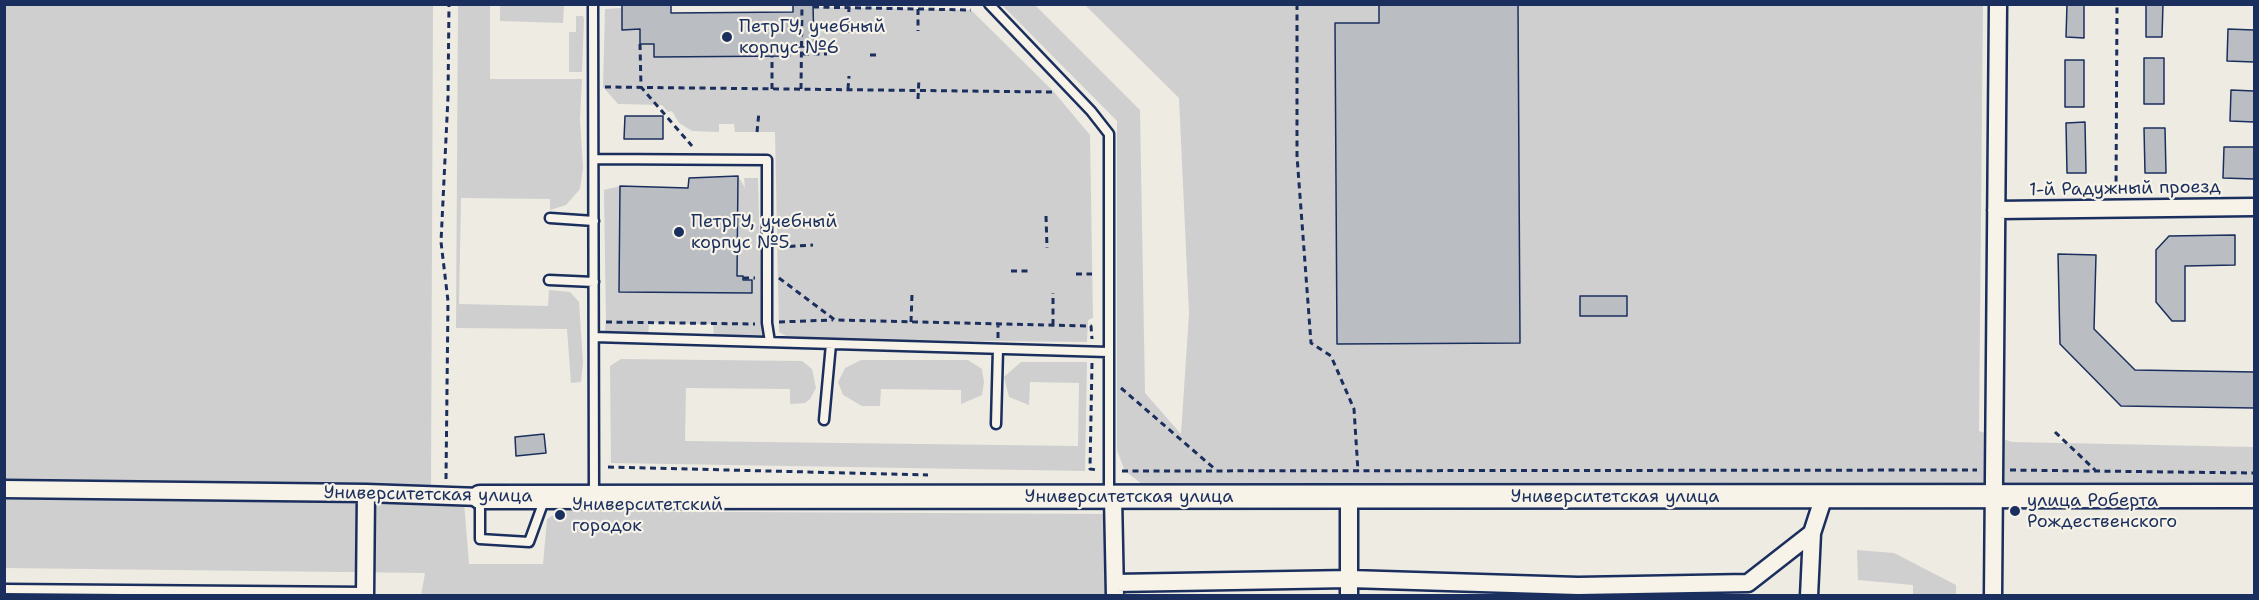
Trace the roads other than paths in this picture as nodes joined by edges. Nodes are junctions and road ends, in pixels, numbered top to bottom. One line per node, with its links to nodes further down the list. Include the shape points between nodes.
1 (594, 4): 4 (lane)
2 (989, 4): 15 (lane, via 1109,134)
3 (1998, 4): 6 (street)
4 (594, 159): 8 (lane); 12 (lane, via 767,160 764,323)
5 (2254, 207): 6 (street, 1-й Радужный проезд)
6 (1996, 210): 20 (street)
7 (550, 218): 8 (lane)
8 (594, 220): 10 (lane)
9 (549, 280): 10 (lane)
10 (594, 282): 11 (lane)
11 (594, 337): 12 (lane); 27 (lane)
12 (770, 342): 13 (lane)
13 (831, 344): 14 (lane); 16 (lane)
14 (998, 349): 15 (lane); 17 (lane)
15 (1108, 352): 25 (lane)
16 (824, 420)
17 (996, 424)
18 (4, 489): 19 (street, Университетская улица)
19 (366, 493): 23 (street, Университетская улица); 33 (street)
20 (1993, 495): 21 (street, Университетская улица); 22 (street, Университетская улица); 35 (street)
21 (1824, 496): 26 (street, Университетская улица); 28 (street)
22 (2254, 496)
23 (480, 497): 24 (street, Университетская улица); 24 (lane, via 480,539 529,542)
24 (545, 497): 27 (street, Университетская улица)
25 (1111, 497): 26 (street, Университетская улица); 27 (street, Университетская улица); 31 (street)
26 (1349, 497): 29 (street)
27 (594, 498)
28 (1812, 533): 32 (street, via 1748,583); 34 (street)
29 (1349, 587): 31 (street); 32 (street)
30 (4, 588): 33 (lane)
31 (1115, 589)
32 (1578, 591)
33 (365, 594)
34 (1809, 596)
35 (1993, 596)

